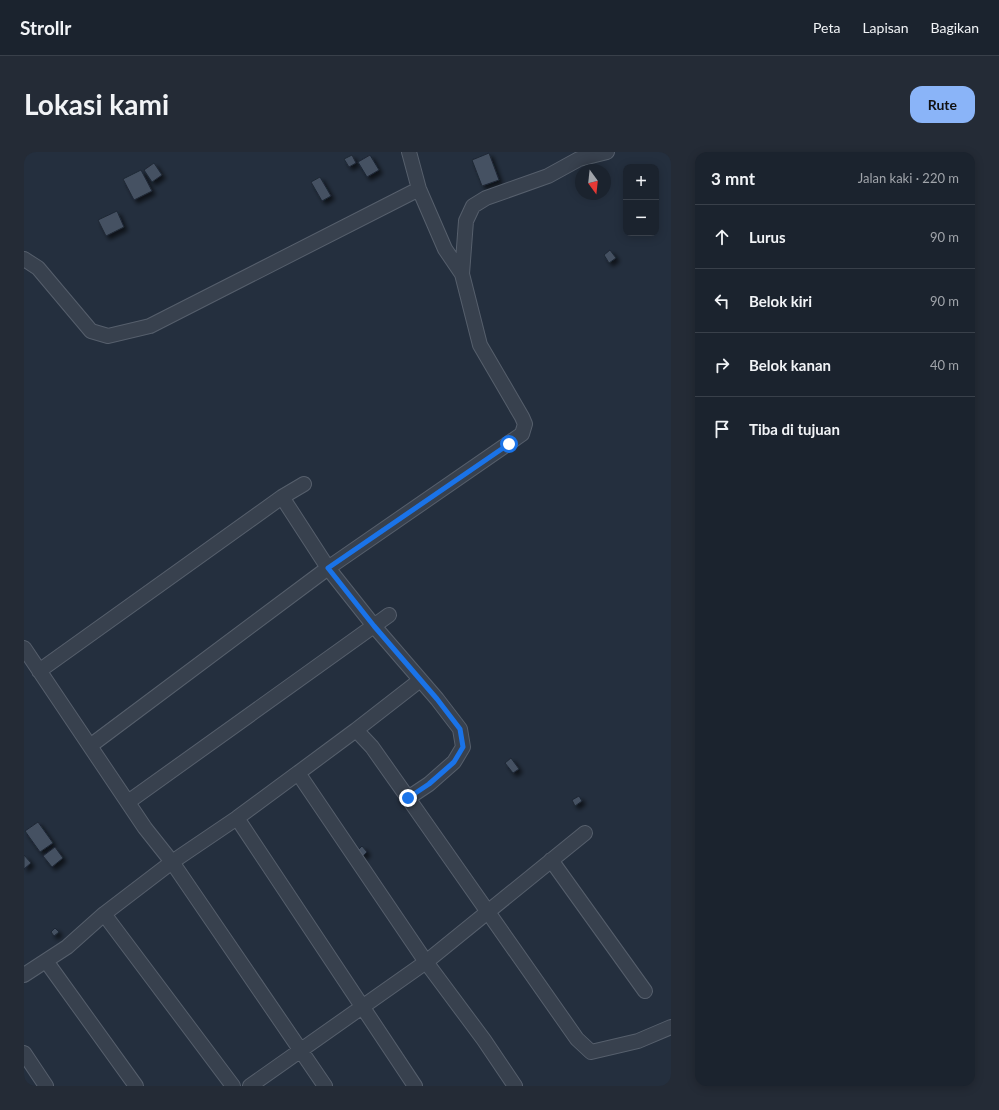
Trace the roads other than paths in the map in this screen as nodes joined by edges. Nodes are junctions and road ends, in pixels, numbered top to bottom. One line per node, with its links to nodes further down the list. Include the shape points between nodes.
1 (409, 152): 3 (street)
2 (607, 152): 5 (street, via 579,159 548,176 505,190 473,206 466,221)
3 (419, 188): 4 (street, via 150,326 108,336 91,331 38,268); 5 (street, via 445,249)
4 (24, 259)
5 (462, 274): 8 (street, via 480,346 522,417 525,424 522,434)
6 (304, 484): 7 (street)
7 (282, 497): 8 (street); 12 (street)
8 (328, 568): 10 (street); 15 (street)
9 (389, 615): 10 (street)
10 (374, 626): 13 (street); 18 (street)
11 (24, 648): 12 (street)
12 (39, 671): 15 (street)
13 (419, 680): 14 (street); 17 (street, via 460,729 463,747 454,762)
14 (356, 730): 16 (street); 17 (street, via 372,747)
15 (90, 746): 18 (street)
16 (298, 773): 19 (street); 26 (street)
17 (408, 798): 23 (street)
18 (128, 802): 22 (street)
19 (237, 818): 22 (street); 29 (street)
20 (585, 833): 21 (street)
21 (551, 860): 23 (street); 28 (street)
22 (172, 862): 24 (street); 31 (street)
23 (488, 912): 26 (street); 30 (street, via 578,1039 591,1052 638,1041)
24 (104, 914): 25 (street, via 67,947); 35 (street)
25 (46, 961): 27 (street); 34 (street)
26 (426, 962): 29 (street); 39 (street)
27 (24, 975)
28 (645, 991)
29 (362, 1007): 31 (street); 38 (street)
30 (671, 1027)
31 (301, 1050): 36 (street); 37 (street)
32 (24, 1053): 33 (street)
33 (46, 1086)
34 (136, 1086)
35 (233, 1086)
36 (250, 1086)
37 (325, 1086)
38 (415, 1086)
39 (515, 1086)

